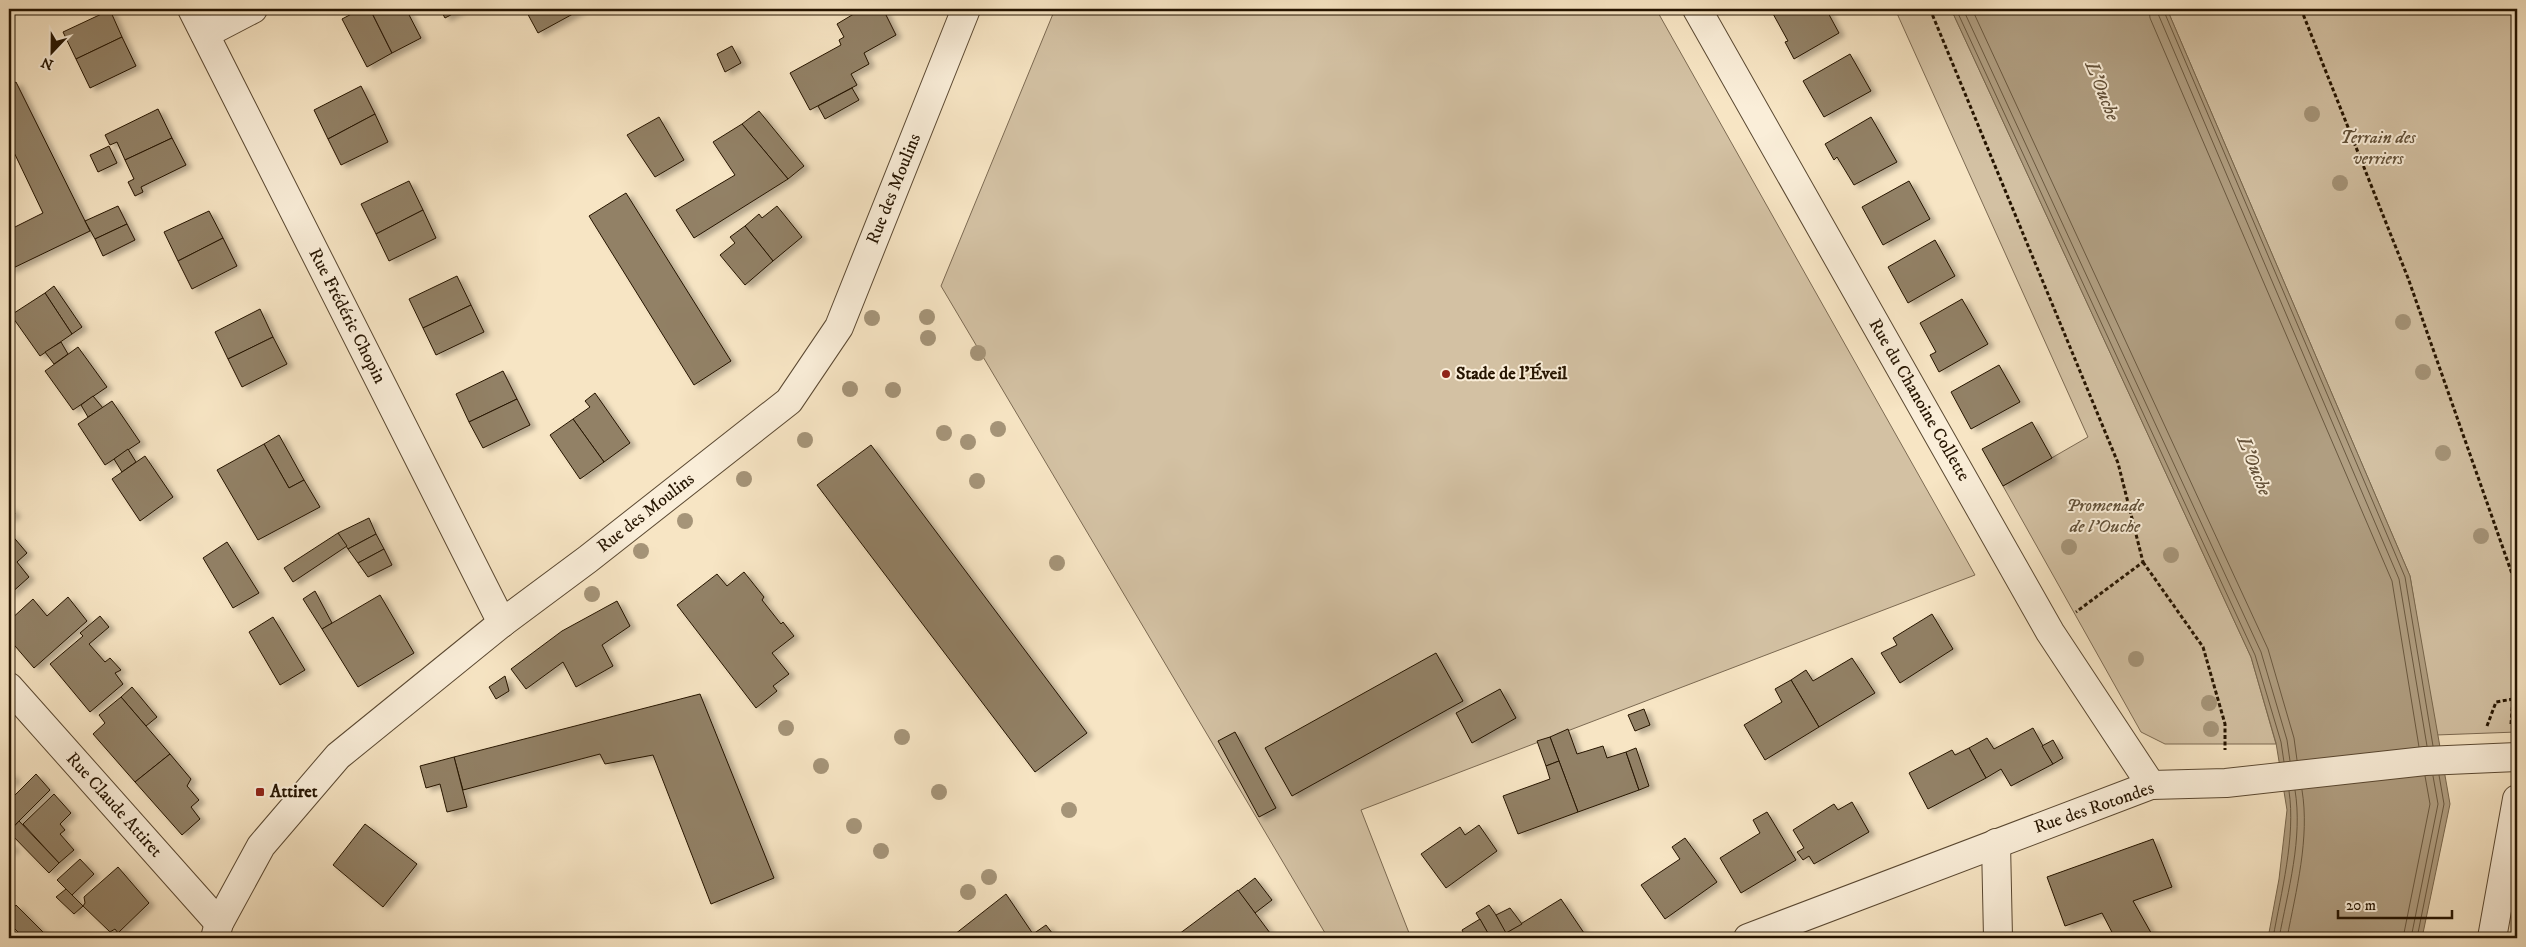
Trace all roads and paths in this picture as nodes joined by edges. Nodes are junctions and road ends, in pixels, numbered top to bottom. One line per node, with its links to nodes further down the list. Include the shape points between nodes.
1 (192, 9): 7 (street, Rue Frédéric Chopin)
2 (253, 9): 7 (street)
3 (966, 9): 10 (street, Rue des Moulins, via 839,327 789,400)
4 (1697, 9): 11 (street, Rue du Chanoine Collette)
5 (1930, 9): 8 (path, via 2118,463)
6 (2301, 9): 9 (path, via 2408,278)
7 (205, 34): 10 (street, Rue Frédéric Chopin)
8 (2143, 562): 11 (path); 16 (path, via 2203,647 2225,724)
9 (2517, 588)
10 (502, 623): 20 (street, Rue des Moulins, via 338,756 261,846)
11 (2050, 632): 17 (street, Rue du Chanoine Collette)
12 (2517, 684): 15 (path, via 2513,699 2496,702 2486,729)
13 (9, 686): 20 (street, Rue Claude Attiret)
14 (2517, 757): 15 (street, Rue des Rotondes)
15 (2487, 759): 16 (street, Rue des Rotondes, via 2424,761)
16 (2226, 783): 17 (street, Rue des Rotondes)
17 (2151, 785): 19 (street, Rue des Rotondes)
18 (2517, 799): 23 (street)
19 (1996, 843): 21 (street, Rue des Rotondes); 22 (street)
20 (217, 931)
21 (1755, 937)
22 (1998, 938)
23 (2492, 938)

